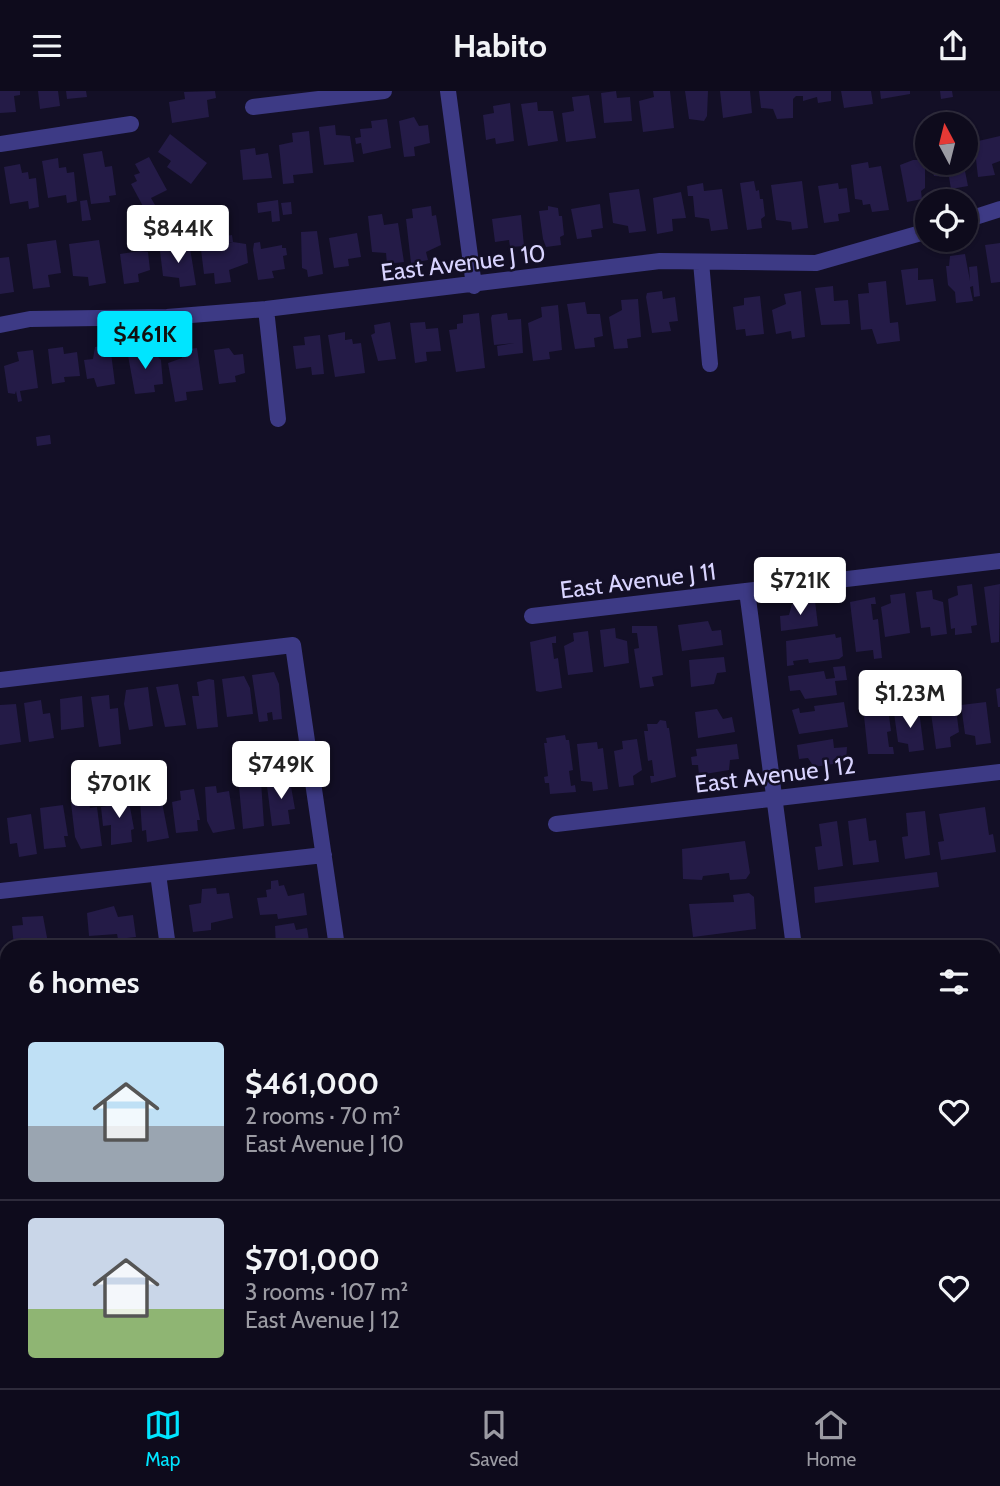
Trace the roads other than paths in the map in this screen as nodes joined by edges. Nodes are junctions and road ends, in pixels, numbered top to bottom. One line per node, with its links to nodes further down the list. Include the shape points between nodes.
1 (384, 91): 3 (street)
2 (448, 91): 10 (street)
3 (253, 107)
4 (131, 124): 5 (street)
5 (0, 144)
6 (1000, 209): 7 (street)
7 (978, 216)
8 (915, 235): 9 (street, East Avenue J 10, via 816,263)
9 (701, 262): 10 (street, East Avenue J 10, via 660,261); 13 (street)
10 (474, 286): 11 (street, East Avenue J 10)
11 (266, 309): 12 (street, East Avenue J 10, via 167,317 30,319); 14 (street)
12 (0, 325)
13 (710, 364)
14 (278, 419)
15 (1000, 561): 16 (street, East Avenue J 11)
16 (747, 591): 17 (street, East Avenue J 11); 20 (street)
17 (532, 617)
18 (0, 680): 22 (street, via 293,645)
19 (1000, 772): 20 (street, East Avenue J 12)
20 (774, 798): 21 (street, East Avenue J 12); 27 (street)
21 (556, 824)
22 (324, 855): 23 (street); 26 (street)
23 (158, 874): 24 (street); 25 (street)
24 (0, 891)
25 (167, 940)
26 (336, 940)
27 (793, 940)

